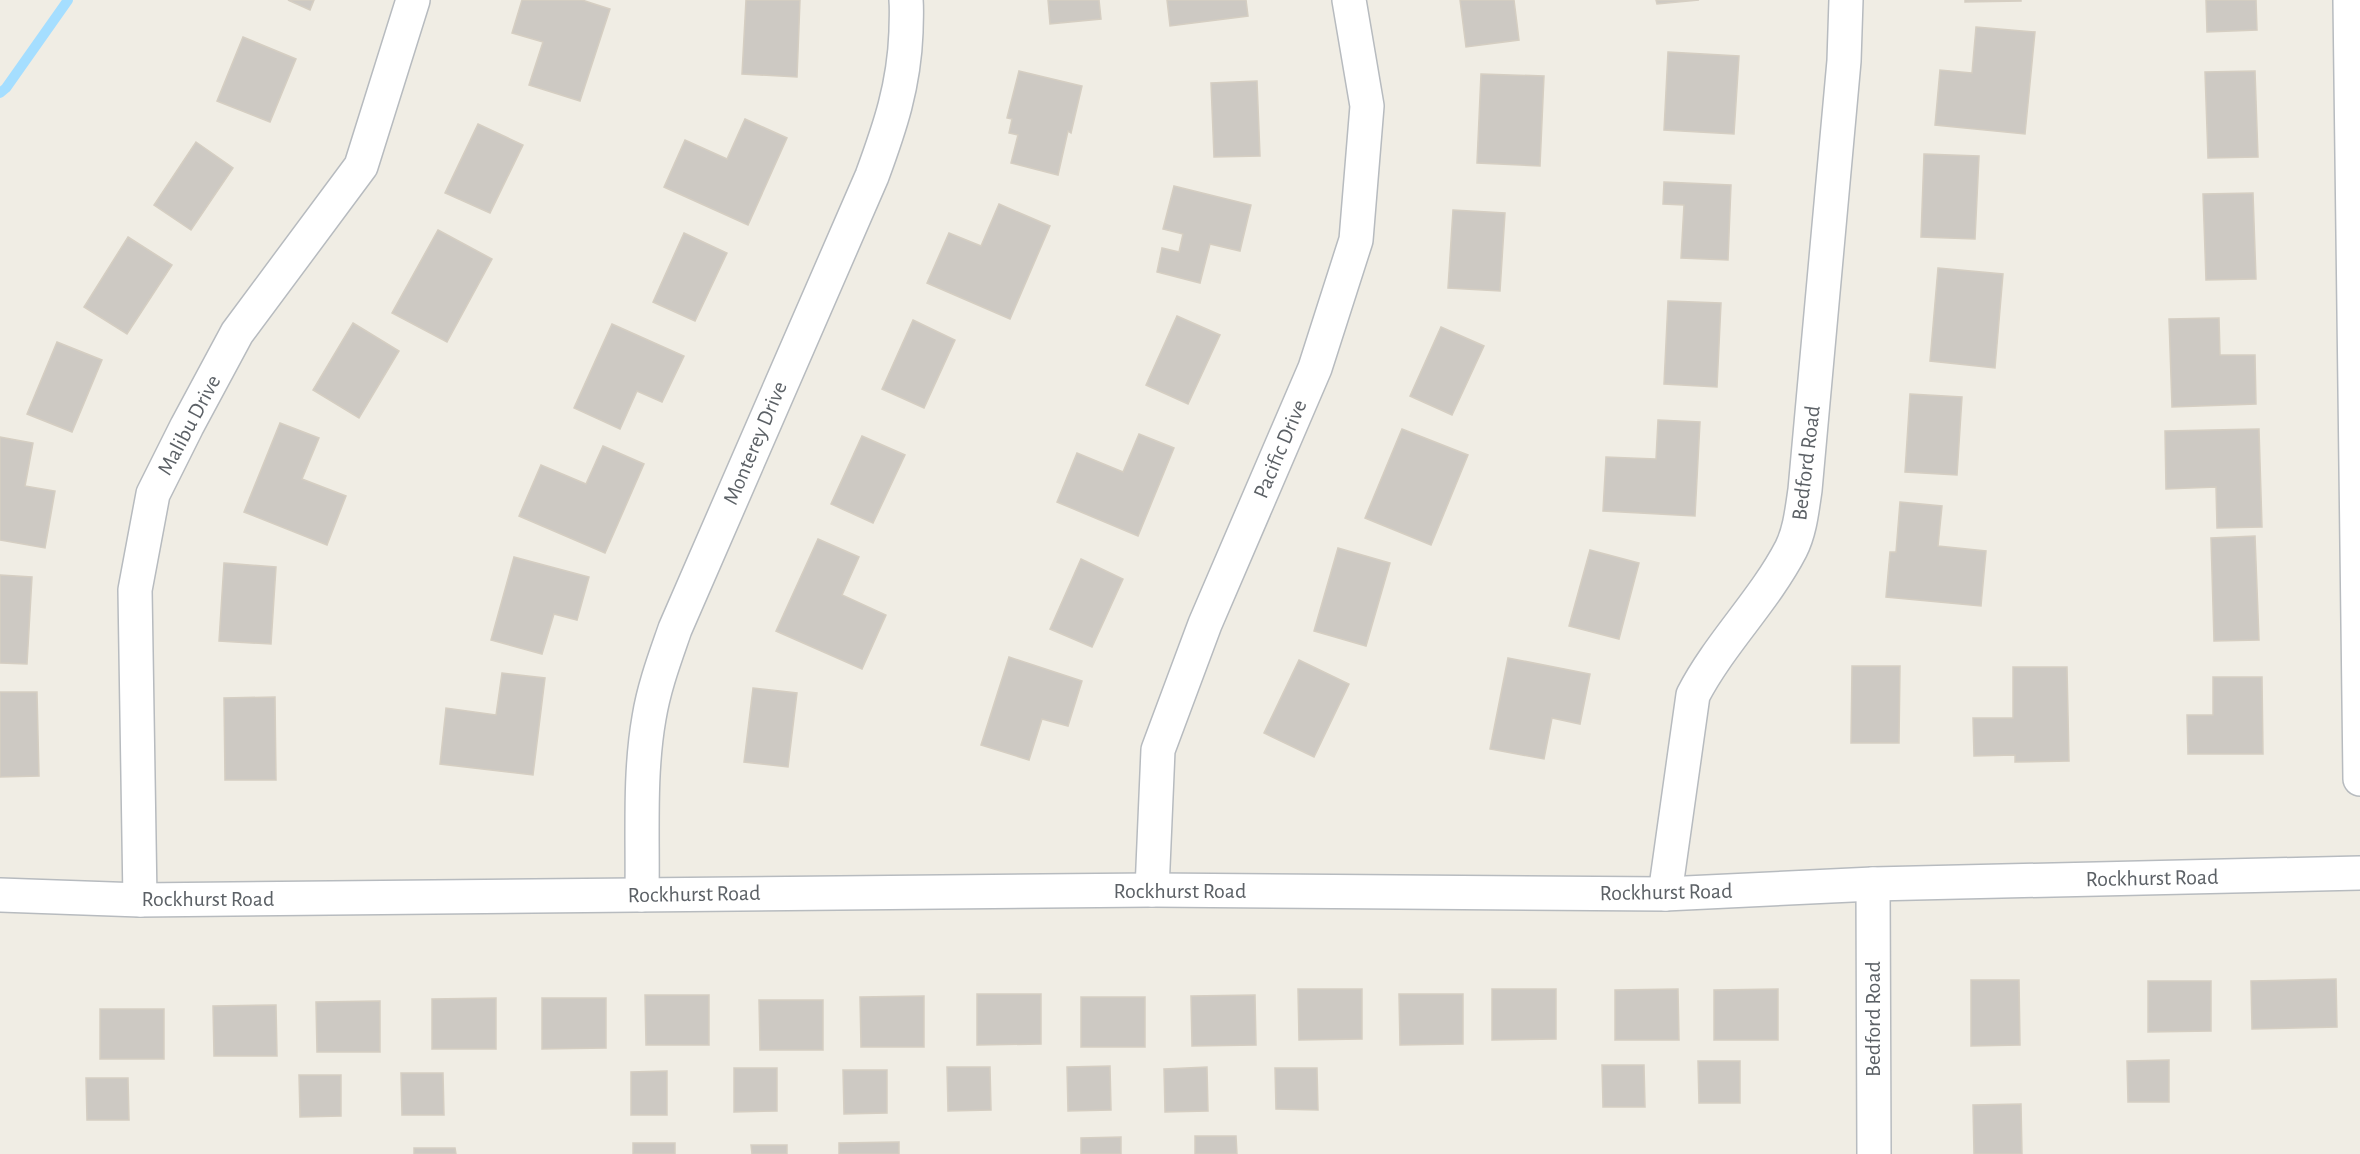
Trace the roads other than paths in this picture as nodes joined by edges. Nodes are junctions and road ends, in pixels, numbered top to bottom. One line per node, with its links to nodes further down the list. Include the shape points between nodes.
1 (413, 0): 14 (street, Malibu Drive, via 362,166 237,333 153,494 135,590)
2 (906, 0): 11 (street, Monterey Drive, via 903,68 891,125 675,629 656,685 644,754)
3 (1349, 0): 10 (street, Pacific Drive, via 1367,106 1356,240 1315,368 1205,624 1158,750)
4 (1846, 0): 12 (street, Bedford Road, via 1844,61 1805,490 1798,528 1792,548 1771,582 1693,695)
5 (2350, 0): 6 (street)
6 (2357, 355): 7 (street)
7 (2360, 779)
8 (2360, 873): 9 (street, Rockhurst Road)
9 (1873, 884): 12 (street, Rockhurst Road); 15 (street, Bedford Road)
10 (1152, 890): 11 (street, Rockhurst Road); 12 (street, Rockhurst Road)
11 (642, 894): 14 (street, Rockhurst Road)
12 (1665, 894)
13 (0, 895): 14 (street, Rockhurst Road)
14 (140, 900)
15 (1874, 1154)

